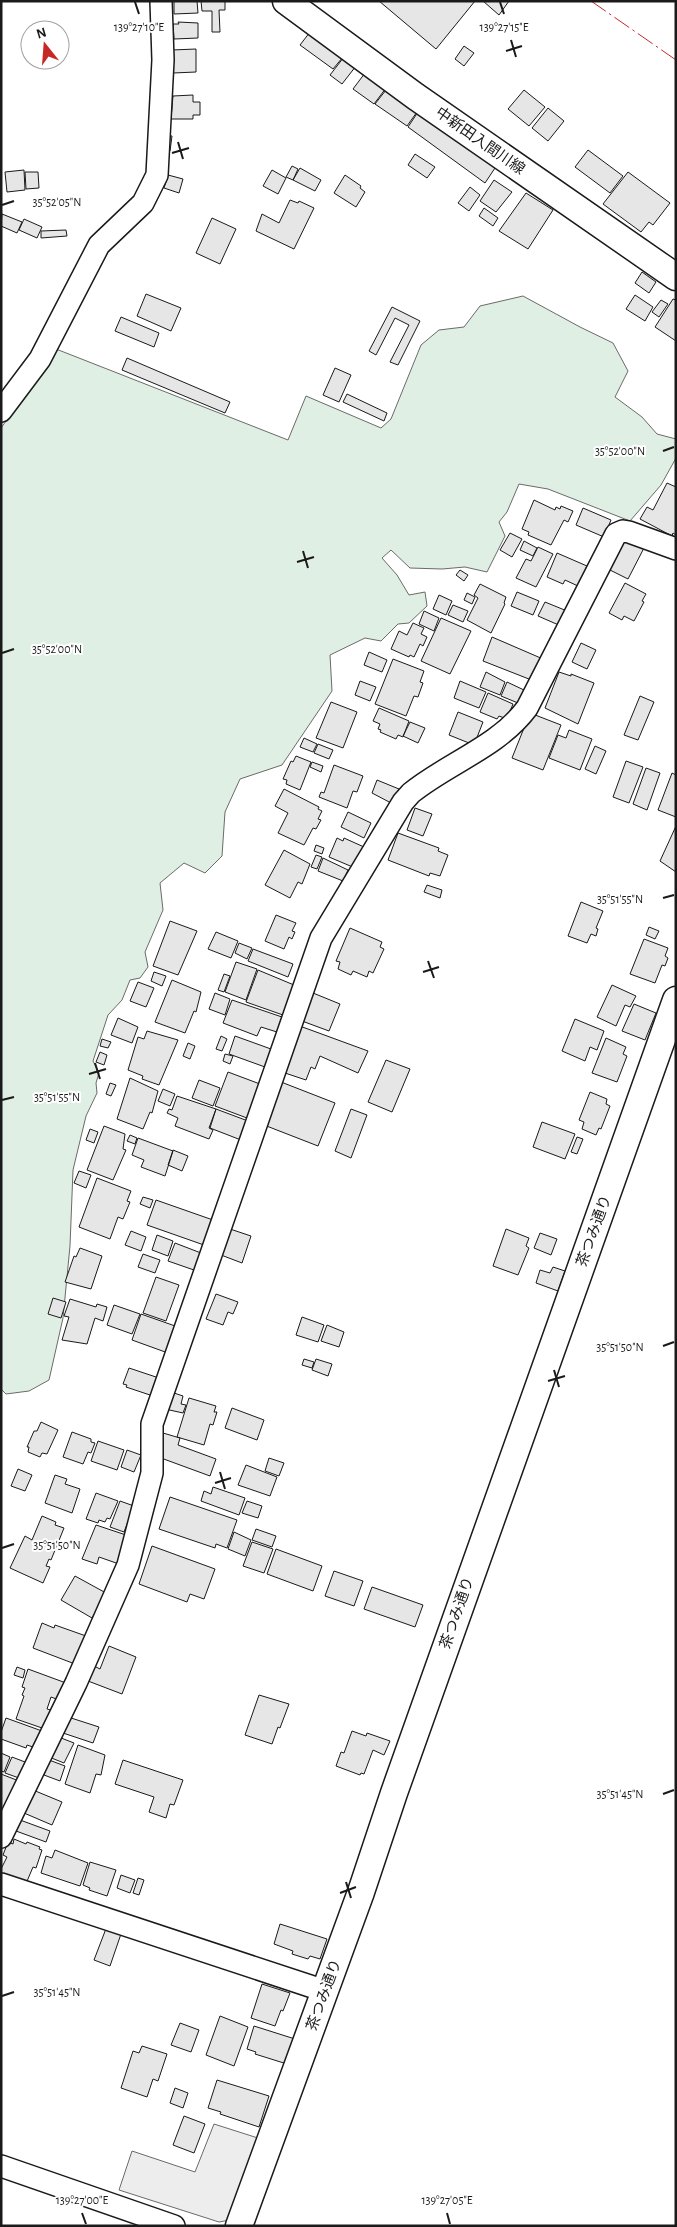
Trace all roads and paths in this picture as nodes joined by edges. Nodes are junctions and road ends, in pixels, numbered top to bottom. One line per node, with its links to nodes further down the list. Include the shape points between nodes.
1 (161, 1): 4 (street, via 164,60 157,175 143,203 99,246 40,359)
2 (286, 1): 3 (main road, 中新田入間川線, via 415,96)
3 (676, 277)
4 (1, 411)
5 (676, 549): 7 (street, via 629,532 616,534 528,708 510,727 480,749 411,793 321,938 152,1424 152,1473 128,1564 76,1683)
6 (676, 1000): 9 (main road, 茶つみ通り)
7 (1, 1837)
8 (1, 1884): 9 (street)
9 (325, 1991): 12 (main road, 茶つみ通り)
10 (1, 2166): 11 (street)
11 (174, 2226)
12 (239, 2226)

